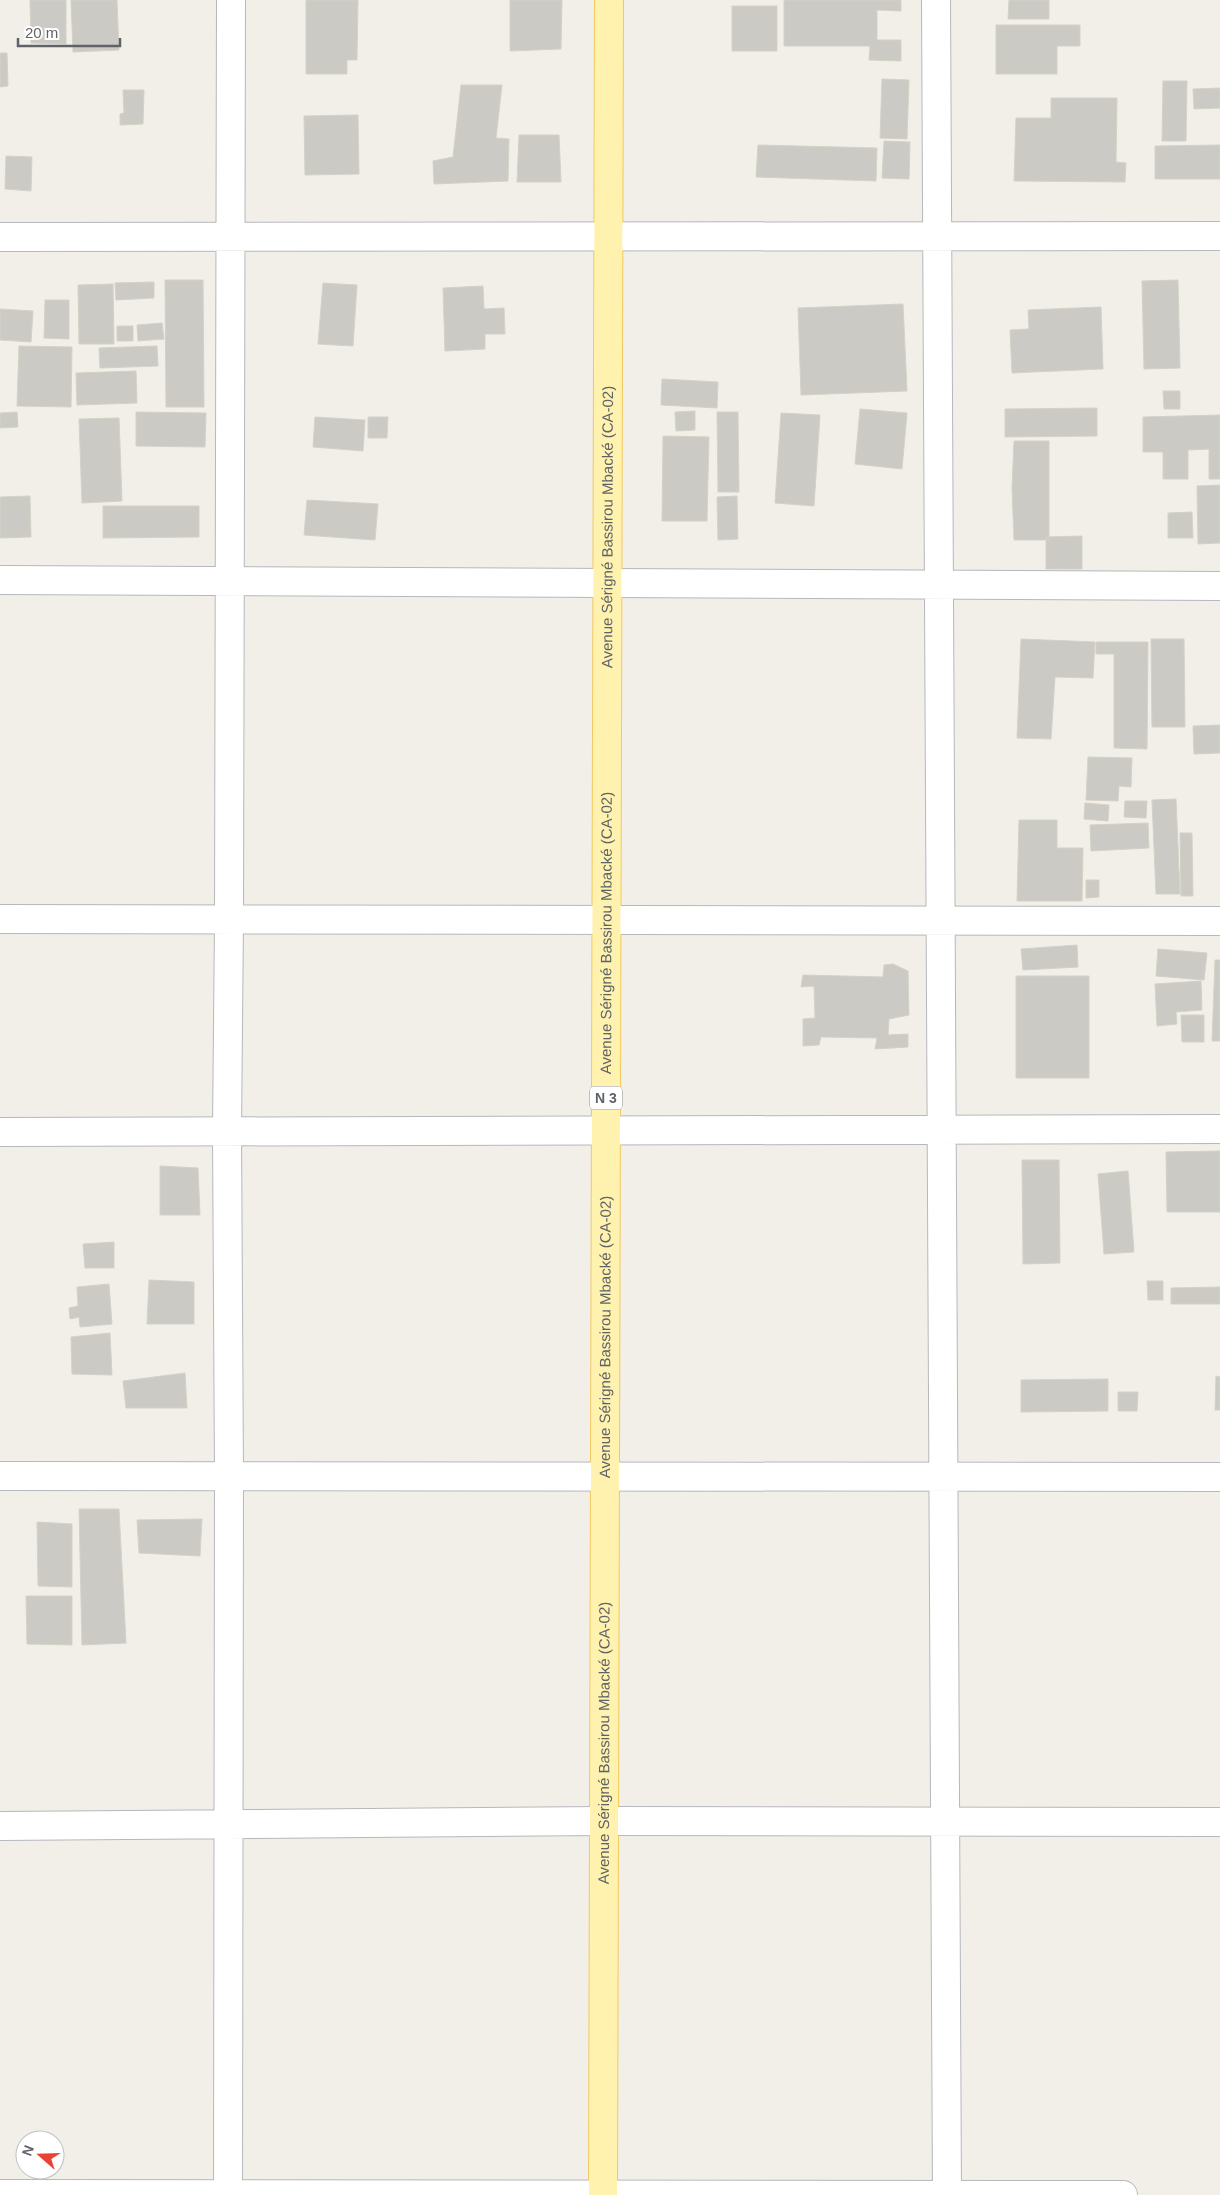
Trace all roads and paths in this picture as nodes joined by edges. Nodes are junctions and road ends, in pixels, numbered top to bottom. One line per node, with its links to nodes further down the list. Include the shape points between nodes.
1 (231, 0): 8 (street)
2 (609, 0): 4 (main road, Avenue Sérigné Bassirou Mbacké (CA-02) / N 3)
3 (936, 0): 5 (street)
4 (608, 236): 5 (street); 8 (street); 11 (main road, Avenue Sérigné Bassirou Mbacké (CA-02) / N 3)
5 (937, 236): 6 (street); 12 (street)
6 (1220, 236)
7 (0, 237): 8 (street)
8 (230, 237): 10 (street)
9 (0, 580): 10 (street)
10 (230, 581): 11 (street); 15 (street)
11 (607, 583): 12 (street); 16 (main road, Avenue Sérigné Bassirou Mbacké (CA-02) / N 3)
12 (938, 585): 13 (street); 17 (street)
13 (1220, 586)
14 (0, 919): 15 (street)
15 (229, 920): 16 (street); 21 (street)
16 (606, 920): 17 (street); 22 (main road, Avenue Sérigné Bassirou Mbacké (CA-02) / N 3)
17 (940, 921): 18 (street); 20 (street)
18 (1220, 921)
19 (1220, 1129): 20 (street)
20 (942, 1130): 22 (street); 27 (street)
21 (227, 1131): 22 (street); 23 (street); 25 (street)
22 (606, 1131): 26 (main road, Avenue Sérigné Bassirou Mbacké (CA-02) / N 3)
23 (0, 1132)
24 (0, 1476): 25 (street)
25 (229, 1476): 26 (street); 32 (street)
26 (605, 1477): 27 (street); 29 (main road, Avenue Sérigné Bassirou Mbacké (CA-02) / N 3)
27 (943, 1477): 28 (street); 30 (street)
28 (1220, 1477)
29 (604, 1821): 30 (street); 32 (street); 36 (main road, Avenue Sérigné Bassirou Mbacké (CA-02) / N 3)
30 (945, 1822): 31 (street); 37 (street)
31 (1220, 1822)
32 (228, 1824): 33 (street); 35 (street)
33 (0, 1826)
34 (0, 2194): 35 (street)
35 (228, 2194): 36 (street)
36 (603, 2195): 37 (street)
37 (947, 2195): 38 (street)
38 (1123, 2195)

